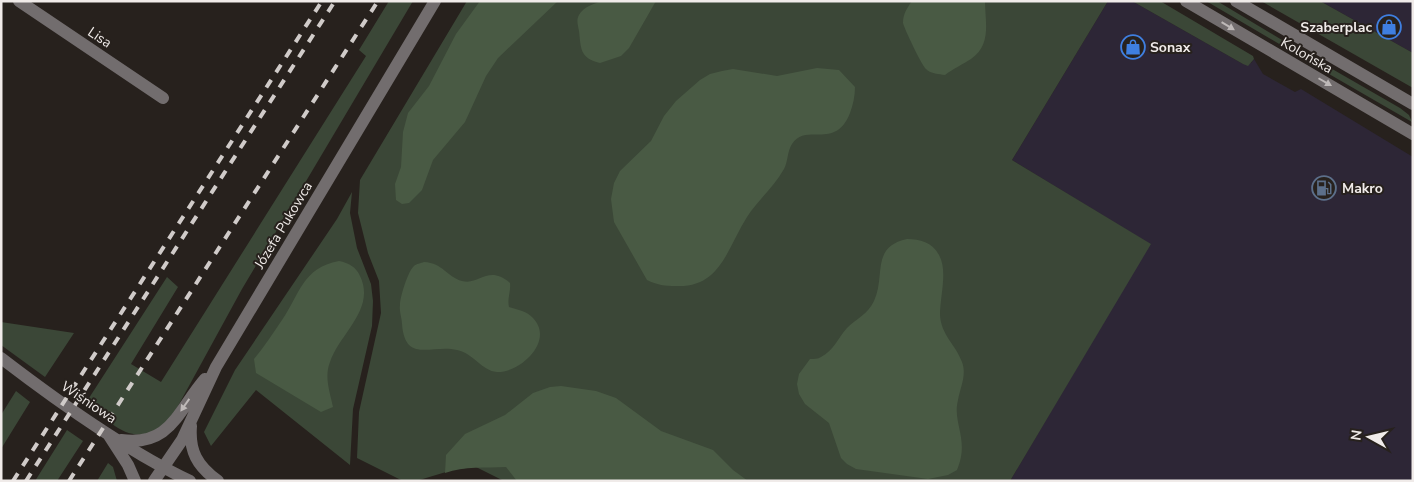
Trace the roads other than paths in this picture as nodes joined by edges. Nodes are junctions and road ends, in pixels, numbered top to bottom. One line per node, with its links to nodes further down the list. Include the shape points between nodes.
1 (19, 1): 5 (street, Lisa)
2 (435, 1): 9 (street, Józefa Pukowca)
3 (1186, 1): 7 (street, Kolońska, one-way to 7)
4 (1236, 1): 6 (street, Kolońska)
5 (163, 98)
6 (1413, 104)
7 (1413, 134)
8 (1, 358): 11 (street, Wiśniowa)
9 (216, 367): 10 (street, Józefa Pukowca); 12 (street, one-way to 12, via 164,433 140,441)
10 (192, 419): 13 (street, Józefa Pukowca, via 182,440); 17 (street, via 192,452 198,463)
11 (105, 430): 12 (street, Wiśniowa); 14 (street)
12 (119, 439): 13 (street, Wiśniowa)
13 (162, 467): 15 (street, Józefa Pukowca); 16 (street, Wiśniowa)
14 (135, 481)
15 (154, 481)
16 (190, 481)
17 (218, 481)

